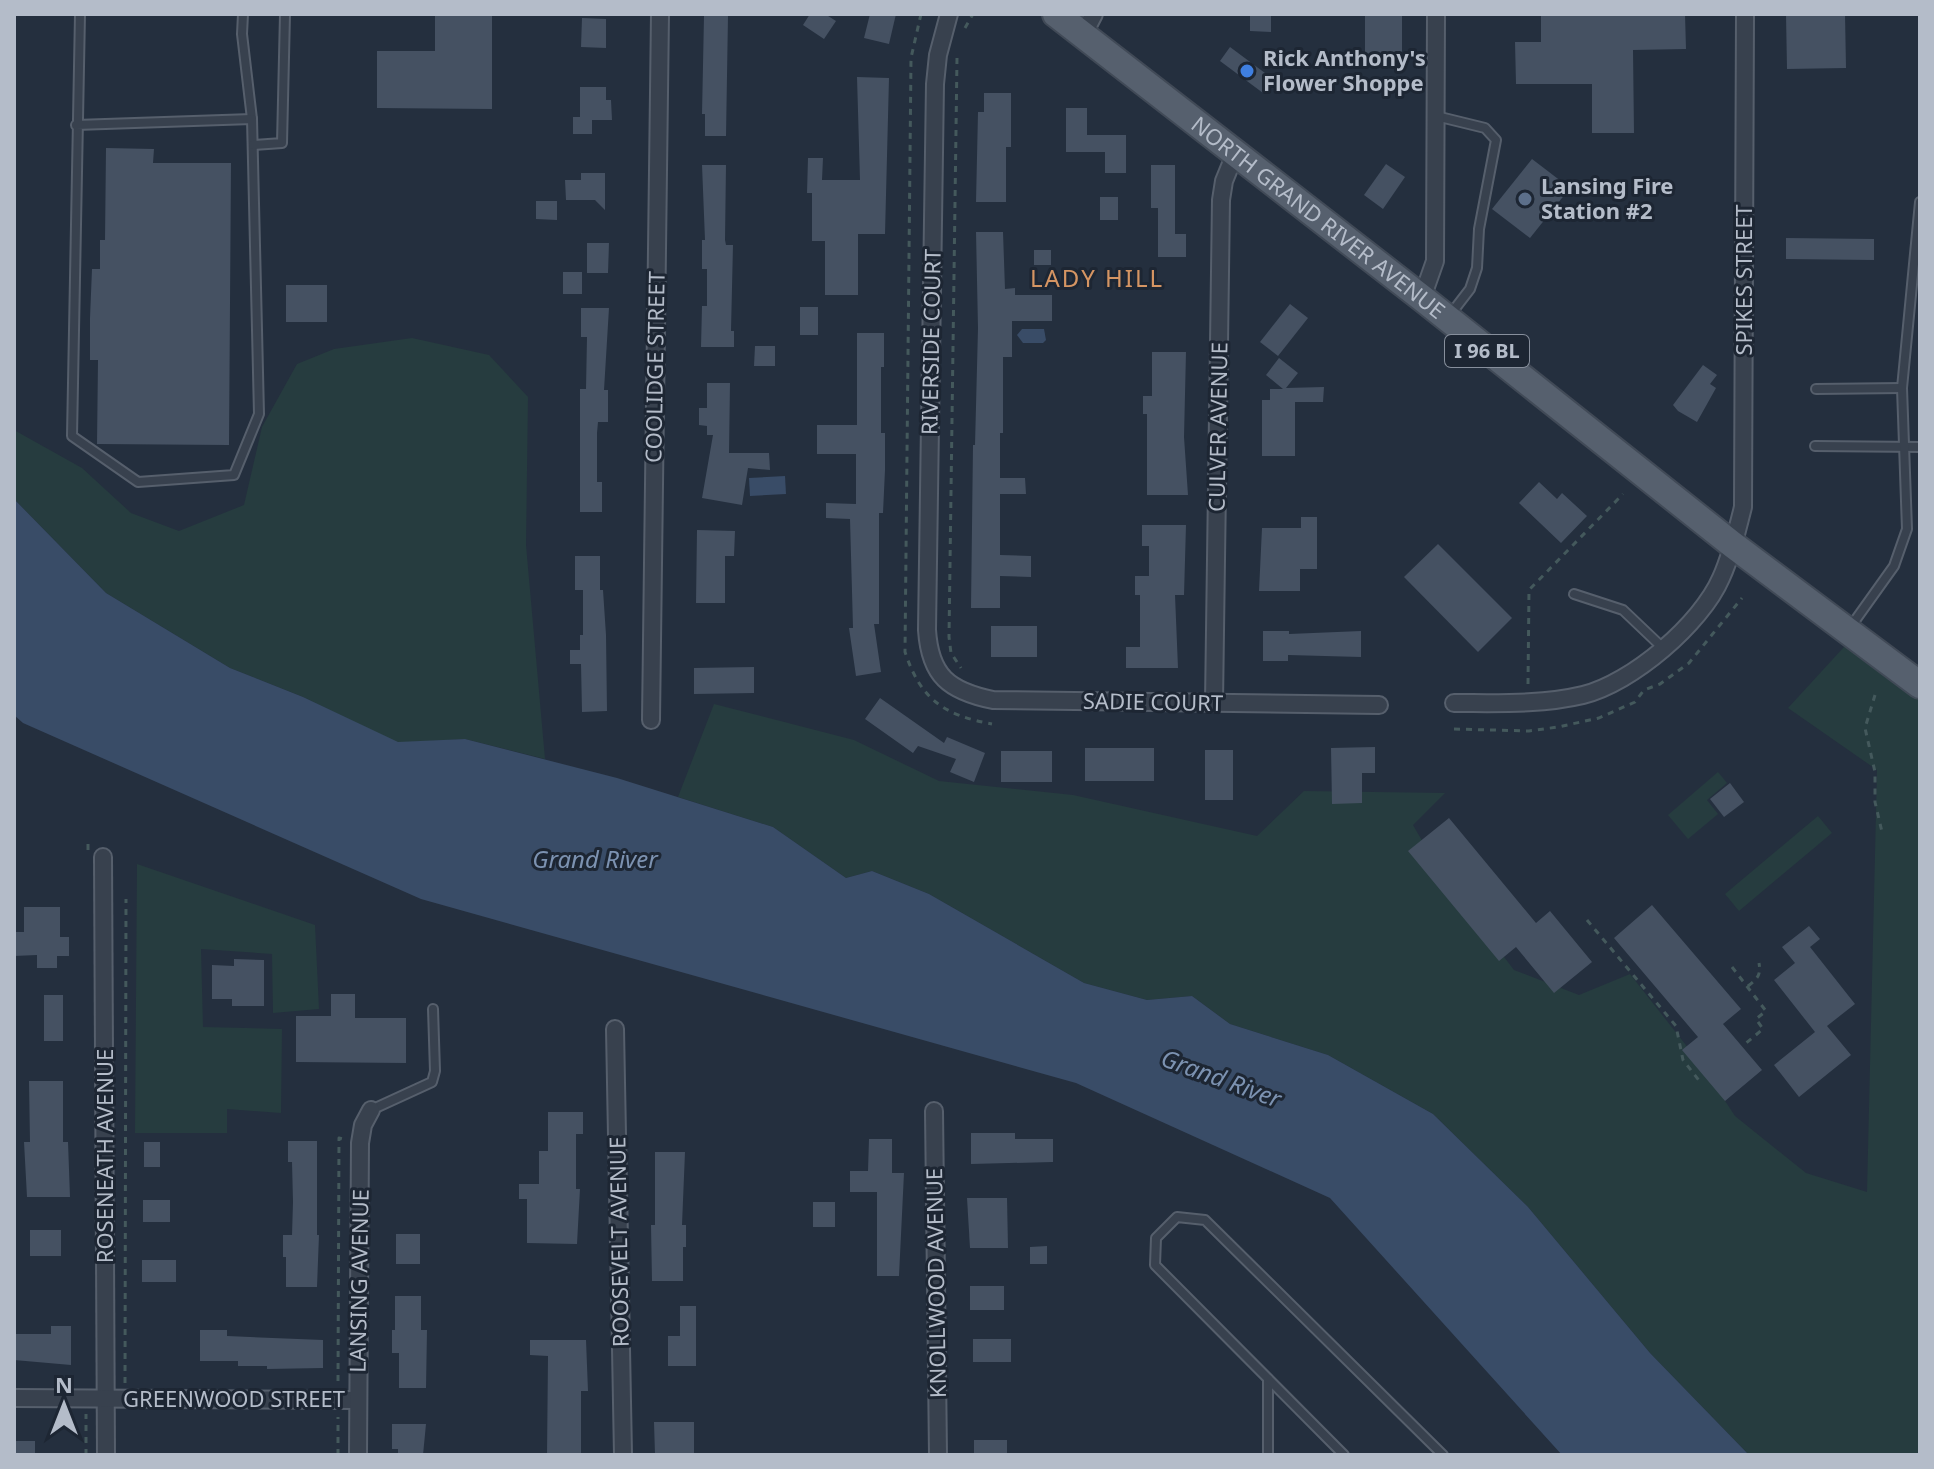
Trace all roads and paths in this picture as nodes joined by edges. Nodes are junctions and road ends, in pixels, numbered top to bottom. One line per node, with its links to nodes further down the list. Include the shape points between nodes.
1 (80, 14): 15 (lane)
2 (243, 14): 14 (lane)
3 (285, 14): 16 (lane, via 282,143)
4 (660, 14): 39 (street, COOLIDGE STREET)
5 (949, 14): 32 (street, RIVERSIDE COURT, via 938,55 935,100 927,630)
6 (973, 14): 11 (path)
7 (1056, 14): 10 (main road, NORTH GRAND RIVER AVENUE / I 96 BL)
8 (1436, 14): 13 (street)
9 (1745, 14): 27 (street, SPIKES STREET, via 1743,507)
10 (1089, 24): 17 (main road, NORTH GRAND RIVER AVENUE / I 96 BL)
11 (963, 33)
12 (960, 46): 31 (path, via 949,637 951,653)
13 (1436, 116): 19 (street, via 1435,261); 20 (lane, via 1485,128 1496,140 1477,268 1470,289)
14 (252, 119): 15 (lane); 16 (lane)
15 (76, 125): 16 (lane, via 72,436 138,482 234,475 259,414)
16 (253, 145)
17 (1235, 154): 19 (main road, NORTH GRAND RIVER AVENUE / I 96 BL); 35 (street, CULVER AVENUE, via 1221,200)
18 (1920, 202): 21 (lane)
19 (1422, 298): 20 (main road, NORTH GRAND RIVER AVENUE / I 96 BL)
20 (1447, 319): 27 (main road, NORTH GRAND RIVER AVENUE / I 96 BL)
21 (1902, 388): 22 (lane); 24 (lane)
22 (1816, 389)
23 (1815, 446): 24 (lane)
24 (1905, 447): 25 (lane); 29 (lane, via 1907,529 1894,566)
25 (1920, 447)
26 (1623, 494): 37 (path, via 1529,590)
27 (1733, 545): 29 (main road, NORTH GRAND RIVER AVENUE / I 96 BL); 30 (street, via 1720,581)
28 (1574, 594): 30 (lane, via 1623,610)
29 (1849, 630): 33 (main road, NORTH GRAND RIVER AVENUE / I 96 BL)
30 (1665, 649): 37 (street, via 1621,681 1586,694)
31 (963, 670)
32 (937, 671): 35 (street, SADIE COURT, via 952,688 993,700)
33 (1920, 685)
34 (1875, 695): 40 (path, via 1865,728)
35 (1214, 703): 38 (street, SADIE COURT)
36 (1454, 703): 37 (street)
37 (1528, 703)
38 (1379, 705)
39 (651, 720)
40 (1882, 832)
41 (103, 857): 55 (street, ROSENEATH AVENUE)
42 (126, 899): 56 (path)
43 (1587, 920): 50 (path, via 1676,1026 1683,1060)
44 (1759, 963): 46 (path, via 1758,978)
45 (1732, 967): 46 (path)
46 (1747, 987): 49 (path, via 1766,1011 1756,1019 1763,1029)
47 (433, 1009): 51 (lane, via 432,1082)
48 (615, 1029): 60 (street, ROOSEVELT AVENUE)
49 (1745, 1044)
50 (1701, 1083)
51 (371, 1110): 57 (street, LANSING AVENUE, via 360,1143)
52 (934, 1111): 61 (street, KNOLLWOOD AVENUE)
53 (1268, 1379): 62 (lane); 63 (lane); 64 (lane, via 1155,1265 1156,1238 1177,1217 1205,1220)
54 (14, 1398): 55 (street, GREENWOOD STREET)
55 (107, 1398): 56 (street, GREENWOOD STREET); 58 (street, ROSENEATH AVENUE)
56 (125, 1398): 57 (street, GREENWOOD STREET)
57 (358, 1400): 59 (street, LANSING AVENUE)
58 (106, 1455)
59 (358, 1455)
60 (623, 1455)
61 (938, 1455)
62 (1268, 1455)
63 (1344, 1455)
64 (1443, 1455)

